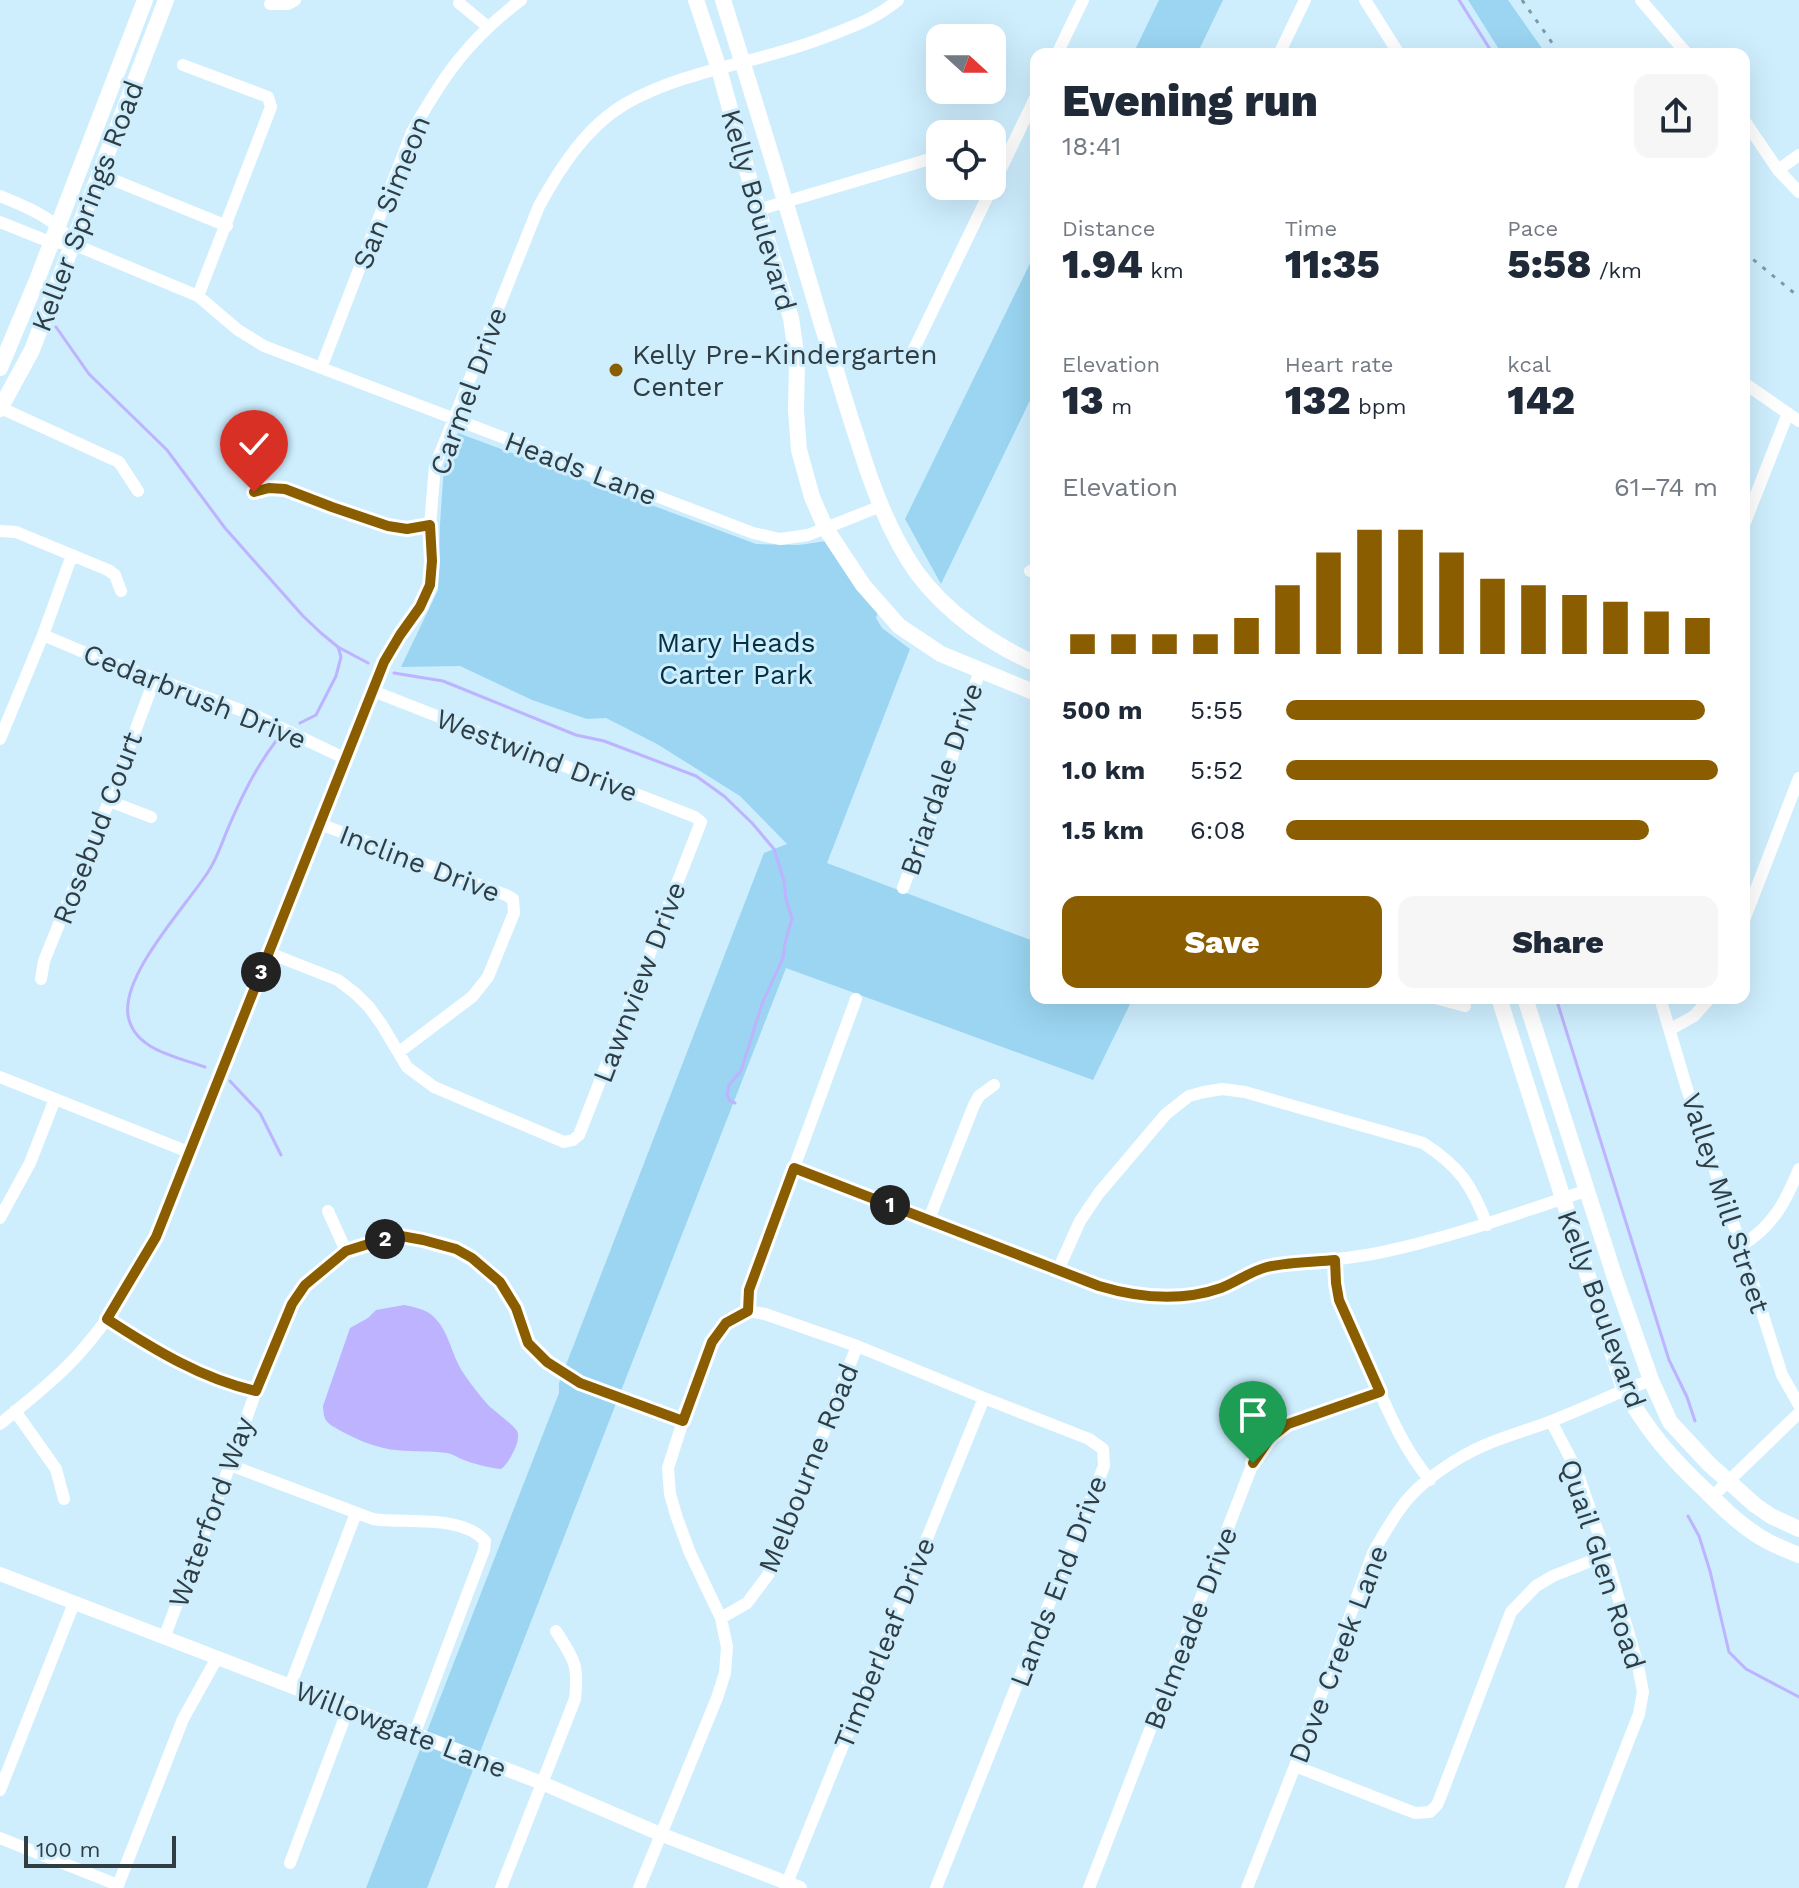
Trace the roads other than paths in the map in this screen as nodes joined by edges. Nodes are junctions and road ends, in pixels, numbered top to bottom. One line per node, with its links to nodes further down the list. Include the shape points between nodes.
1 (145, 0): 14 (main road, Keller Springs Road)
2 (166, 0): 15 (main road, Keller Springs Road)
3 (295, 0): 13 (street)
4 (521, 0): 16 (street, San Simeon)
5 (696, 0): 23 (main road, Kelly Boulevard)
6 (723, 0): 21 (main road, Kelly Boulevard)
7 (898, 0): 21 (street, Carmel Drive, via 864,23)
8 (1083, 0): 17 (street)
9 (1305, 0): 18 (street)
10 (1365, 0): 19 (street)
11 (1641, 0): 20 (street)
12 (459, 3): 16 (street)
13 (270, 4)
14 (138, 17): 15 (main road); 37 (main road, Keller Springs Road)
15 (156, 24): 30 (main road, Keller Springs Road)
16 (488, 27): 44 (street, San Simeon, via 459,56 412,132)
17 (1060, 48)
18 (1282, 48)
19 (1395, 48)
20 (1682, 48)
21 (743, 62): 23 (street, Carmel Drive); 34 (main road, Kelly Boulevard)
22 (183, 65): 38 (street, via 268,97 271,107)
23 (719, 69): 35 (main road, Kelly Boulevard); 48 (street, Carmel Drive, via 623,106 596,127 556,175)
24 (1030, 106): 26 (street)
25 (1750, 129): 29 (street)
26 (1006, 147)
27 (1799, 155): 29 (street)
28 (926, 160): 34 (street)
29 (1778, 170): 31 (street)
30 (99, 174): 38 (street); 40 (main road, Keller Springs Road)
31 (1799, 192)
32 (0, 196): 37 (street)
33 (981, 200): 42 (street)
34 (786, 202): 35 (street); 51 (main road, Kelly Boulevard)
35 (758, 210): 54 (main road, Kelly Boulevard, via 791,318 799,450)
36 (0, 222): 39 (street)
37 (57, 225): 39 (main road, Keller Springs Road); 40 (street)
38 (227, 226): 41 (street)
39 (50, 242): 40 (street); 43 (main road, Keller Springs Road)
40 (73, 244): 41 (street, Heads Lane); 46 (main road, Keller Springs Road, via 32,350)
41 (198, 296): 44 (street, Heads Lane, via 264,346)
42 (913, 351)
43 (0, 368)
44 (321, 368): 48 (street, Heads Lane)
45 (1750, 387): 47 (street)
46 (0, 408): 49 (street, via 119,462)
47 (1793, 417): 52 (street)
48 (454, 419): 53 (street, Carmel Drive, via 435,466); 54 (street, Heads Lane, via 753,533 780,539)
49 (138, 491)
50 (254, 492): 53 (street, via 285,489 388,526)
51 (881, 506): 54 (street, Heads Lane); 59 (main road, Kelly Boulevard, via 906,556 942,601 987,638)
52 (1750, 512)
53 (430, 525): 62 (street, Carmel Drive, via 430,585 384,662)
54 (826, 529): 60 (main road, Kelly Boulevard, via 863,585 899,626 941,654)
55 (0, 531): 56 (street, via 16,532)
56 (72, 555): 57 (street, via 115,575); 58 (street)
57 (121, 591)
58 (43, 635): 61 (street, Cedarbrush Drive); 64 (street)
59 (1030, 661)
60 (980, 671): 63 (main road, Kelly Boulevard); 71 (street, Briardale Drive)
61 (155, 678): 65 (street, Cedarbrush Drive, via 254,715); 67 (street, Rosebud Court)
62 (373, 691): 65 (street, Carmel Drive); 69 (street, Westwind Drive)
63 (1030, 691)
64 (0, 739)
65 (346, 759): 70 (street, Carmel Drive)
66 (1799, 778): 72 (street)
67 (109, 801): 68 (street); 74 (street, Rosebud Court)
68 (151, 817)
69 (701, 822): 83 (street, Lawnview Drive, via 573,1140 564,1142 434,1087 407,1067)
70 (320, 824): 73 (street, Carmel Drive); 83 (street, Incline Drive, via 513,899 514,913 488,977 472,997)
71 (903, 888)
72 (1750, 905)
73 (269, 953): 83 (street, via 338,980 369,1007); 87 (street, Carmel Drive)
74 (41, 979)
75 (856, 999): 88 (street)
76 (1458, 1004): 81 (street)
77 (1501, 1004): 91 (main road, Kelly Boulevard)
78 (1527, 1004): 90 (main road, Kelly Boulevard)
79 (1662, 1004): 82 (street, Valley Mill Street)
80 (1705, 1004): 82 (street)
81 (1465, 1006)
82 (1671, 1029): 96 (street, Valley Mill Street)
83 (399, 1052)
84 (0, 1077): 86 (street)
85 (994, 1085): 94 (street, via 974,1105)
86 (55, 1099): 87 (street); 93 (street, via 30,1163)
87 (191, 1153): 101 (street, Carmel Drive, via 156,1237)
88 (794, 1168): 94 (street); 100 (street, via 749,1290)
89 (1799, 1169): 96 (street, via 1776,1215)
90 (1588, 1190): 91 (street); 103 (main road, Kelly Boulevard)
91 (1562, 1199): 95 (street); 104 (main road, Kelly Boulevard)
92 (328, 1211): 97 (street)
93 (0, 1218)
94 (929, 1219): 99 (street)
95 (1487, 1225): 98 (street); 99 (street, via 1461,1172 1423,1143 1222,1089 1189,1096 1166,1114 1099,1193)
96 (1741, 1246): 108 (street, Valley Mill Street, via 1782,1375)
97 (346, 1251): 105 (street, Waterford Way, via 305,1285 292,1304); 111 (street, Waterford Way, via 401,1236 456,1249 500,1282 528,1343 547,1362 580,1383)
98 (1335, 1260): 99 (street, via 1265,1268 1222,1288 1167,1298 1121,1292); 106 (street, via 1339,1300)
99 (1058, 1270)
100 (748, 1311): 102 (street, Lands End Drive); 111 (street, via 726,1323 712,1342)
101 (107, 1319): 105 (street, via 175,1361); 109 (street, Carmel Drive, via 73,1360)
102 (857, 1346): 107 (street, Lands End Drive); 125 (street, Melbourne Road, via 768,1575 747,1603)
103 (1651, 1380): 104 (street, Dove Creek Lane); 116 (main road, Kelly Boulevard, via 1670,1422)
104 (1624, 1389): 112 (street, Dove Creek Lane); 117 (main road, Kelly Boulevard, via 1658,1442)
105 (256, 1391): 114 (street, Waterford Way)
106 (1380, 1392): 115 (street, via 1404,1445); 143 (street, Belmeade Drive, via 1288,1424 1270,1438 1253,1463)
107 (984, 1398): 139 (street, Timberleaf Drive); 142 (street, Lands End Drive, via 1089,1439 1103,1449 1104,1466)
108 (1799, 1405)
109 (15, 1411): 113 (street, Carmel Drive); 118 (street, via 56,1469)
110 (1799, 1413): 116 (street)
111 (683, 1421): 125 (street, via 668,1468 670,1494)
112 (1551, 1421): 115 (street, Dove Creek Lane, via 1470,1452); 121 (street, Quail Glen Road, via 1576,1469)
113 (0, 1424)
114 (230, 1465): 119 (street); 127 (street, Waterford Way)
115 (1430, 1480): 132 (street, Dove Creek Lane, via 1407,1499 1373,1553)
116 (1727, 1482): 117 (street); 120 (main road, Kelly Boulevard, via 1771,1516)
117 (1712, 1497): 122 (main road, Kelly Boulevard, via 1755,1534)
118 (64, 1499)
119 (356, 1513): 129 (street); 131 (street, via 388,1521 446,1524 485,1541)
120 (1799, 1529)
121 (1606, 1555): 132 (street, via 1536,1586 1511,1612 1440,1798 1430,1812 1415,1813); 145 (street, Quail Glen Road, via 1643,1692)
122 (1799, 1555)
123 (0, 1574): 124 (street, Willowgate Lane)
124 (74, 1603): 127 (street, Willowgate Lane); 134 (street)
125 (721, 1618): 135 (street, via 725,1673)
126 (556, 1631): 133 (street, via 573,1656 577,1679 575,1699)
127 (164, 1638): 128 (street, Willowgate Lane)
128 (217, 1658): 129 (street, Willowgate Lane); 138 (street, via 183,1719)
129 (290, 1686): 130 (street, Willowgate Lane)
130 (348, 1709): 131 (street, Willowgate Lane); 137 (street)
131 (414, 1735): 133 (street, Willowgate Lane)
132 (1295, 1766): 144 (street, Dove Creek Lane)
133 (542, 1783): 135 (street, Willowgate Lane); 140 (street)
134 (0, 1790)
135 (660, 1834): 139 (street, Willowgate Lane); 141 (street)
136 (0, 1838): 138 (street)
137 (290, 1863)
138 (117, 1886)
139 (791, 1886)
140 (501, 1888)
141 (639, 1888)
142 (936, 1888)
143 (1089, 1888)
144 (1247, 1888)
145 (1571, 1888)

